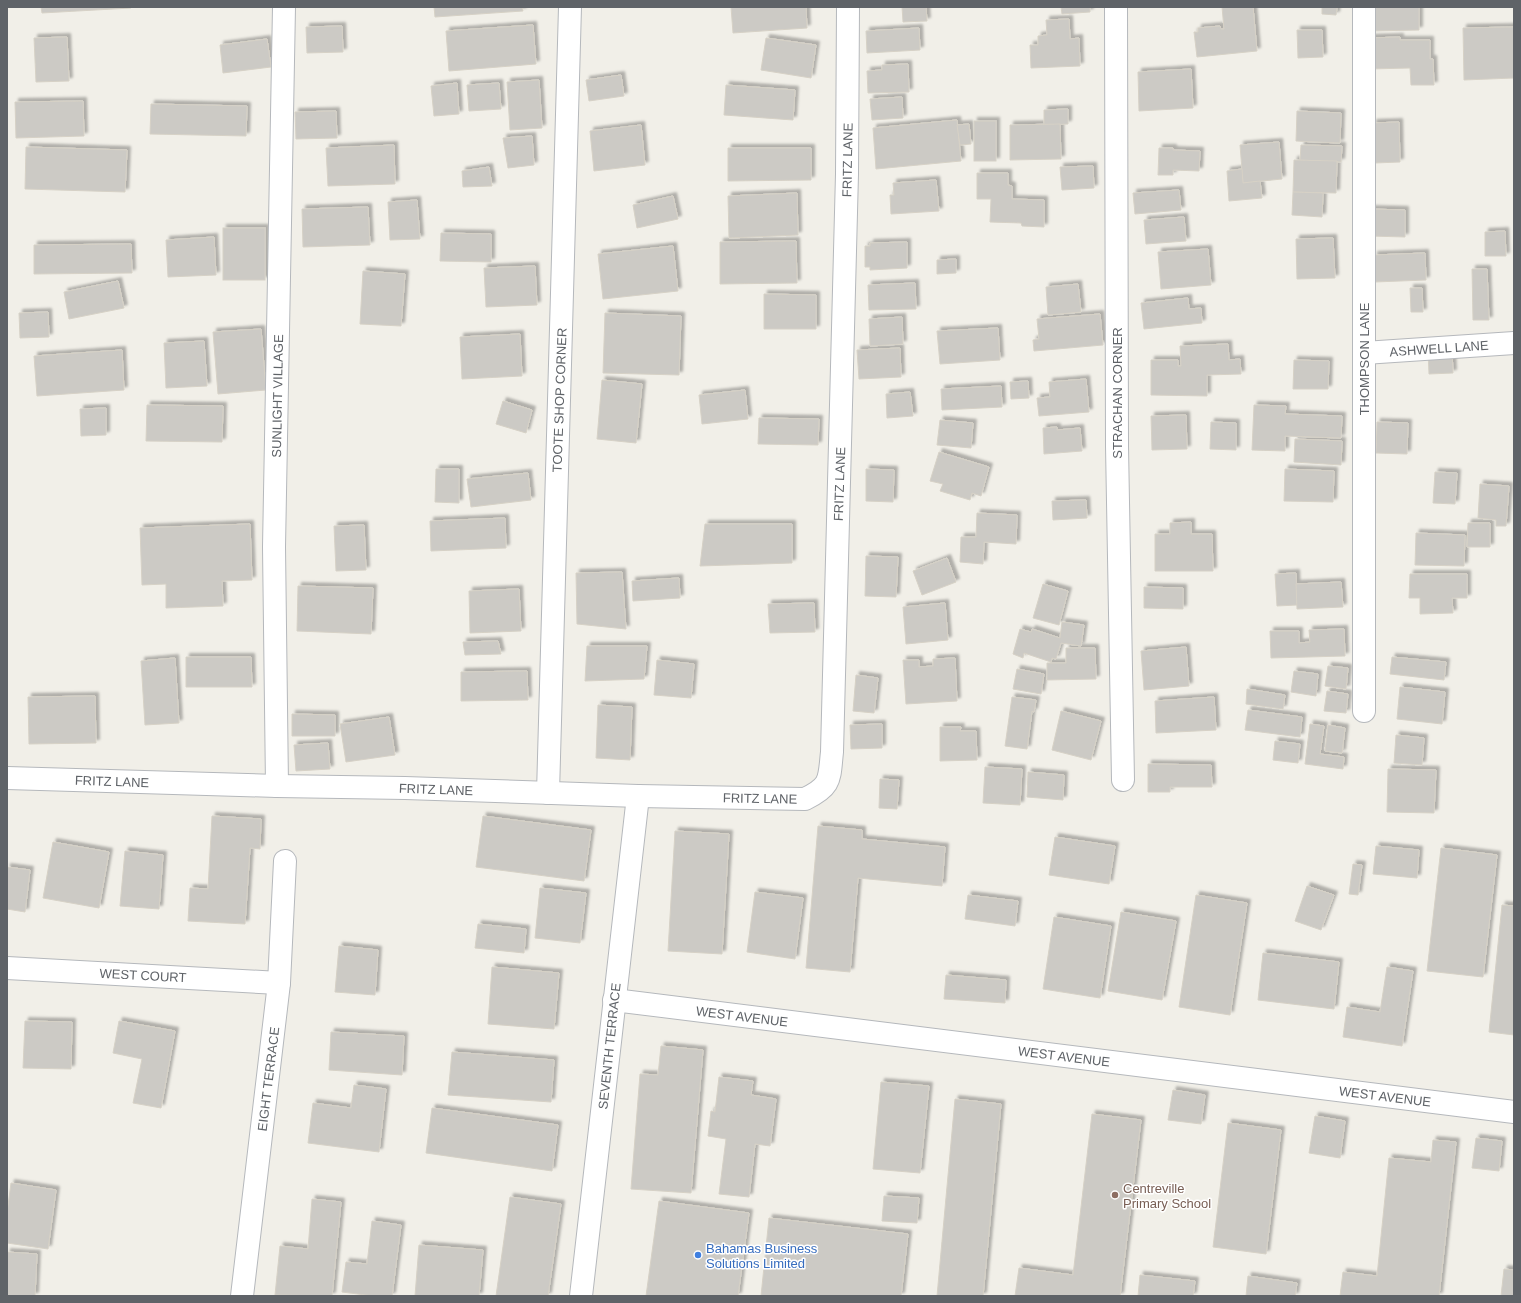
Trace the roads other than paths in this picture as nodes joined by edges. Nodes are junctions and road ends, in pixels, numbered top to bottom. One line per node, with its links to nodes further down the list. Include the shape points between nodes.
1 (284, 7): 11 (street, SUNLIGHT VILLAGE, via 274,547)
2 (570, 7): 12 (street, TOOTE SHOP CORNER)
3 (848, 7): 13 (street, FRITZ LANE, via 847,174 829,780 819,792 805,799)
4 (1116, 7): 10 (street, STRACHAN CORNER, via 1117,446)
5 (1364, 7): 7 (street, THOMPSON LANE)
6 (1514, 343): 7 (street, ASHWELL LANE)
7 (1364, 353): 8 (street, THOMPSON LANE)
8 (1364, 711)
9 (7, 778): 11 (street, FRITZ LANE)
10 (1123, 780)
11 (277, 786): 12 (street, FRITZ LANE)
12 (548, 793): 13 (street, FRITZ LANE)
13 (638, 796): 17 (street, SEVENTH TERRACE)
14 (285, 861): 16 (street, EIGHT TERRACE)
15 (7, 968): 16 (street, WEST COURT)
16 (279, 983): 19 (street, EIGHT TERRACE)
17 (614, 1000): 18 (street, WEST AVENUE); 20 (street, SEVENTH TERRACE)
18 (1514, 1112)
19 (242, 1296)
20 (581, 1296)

